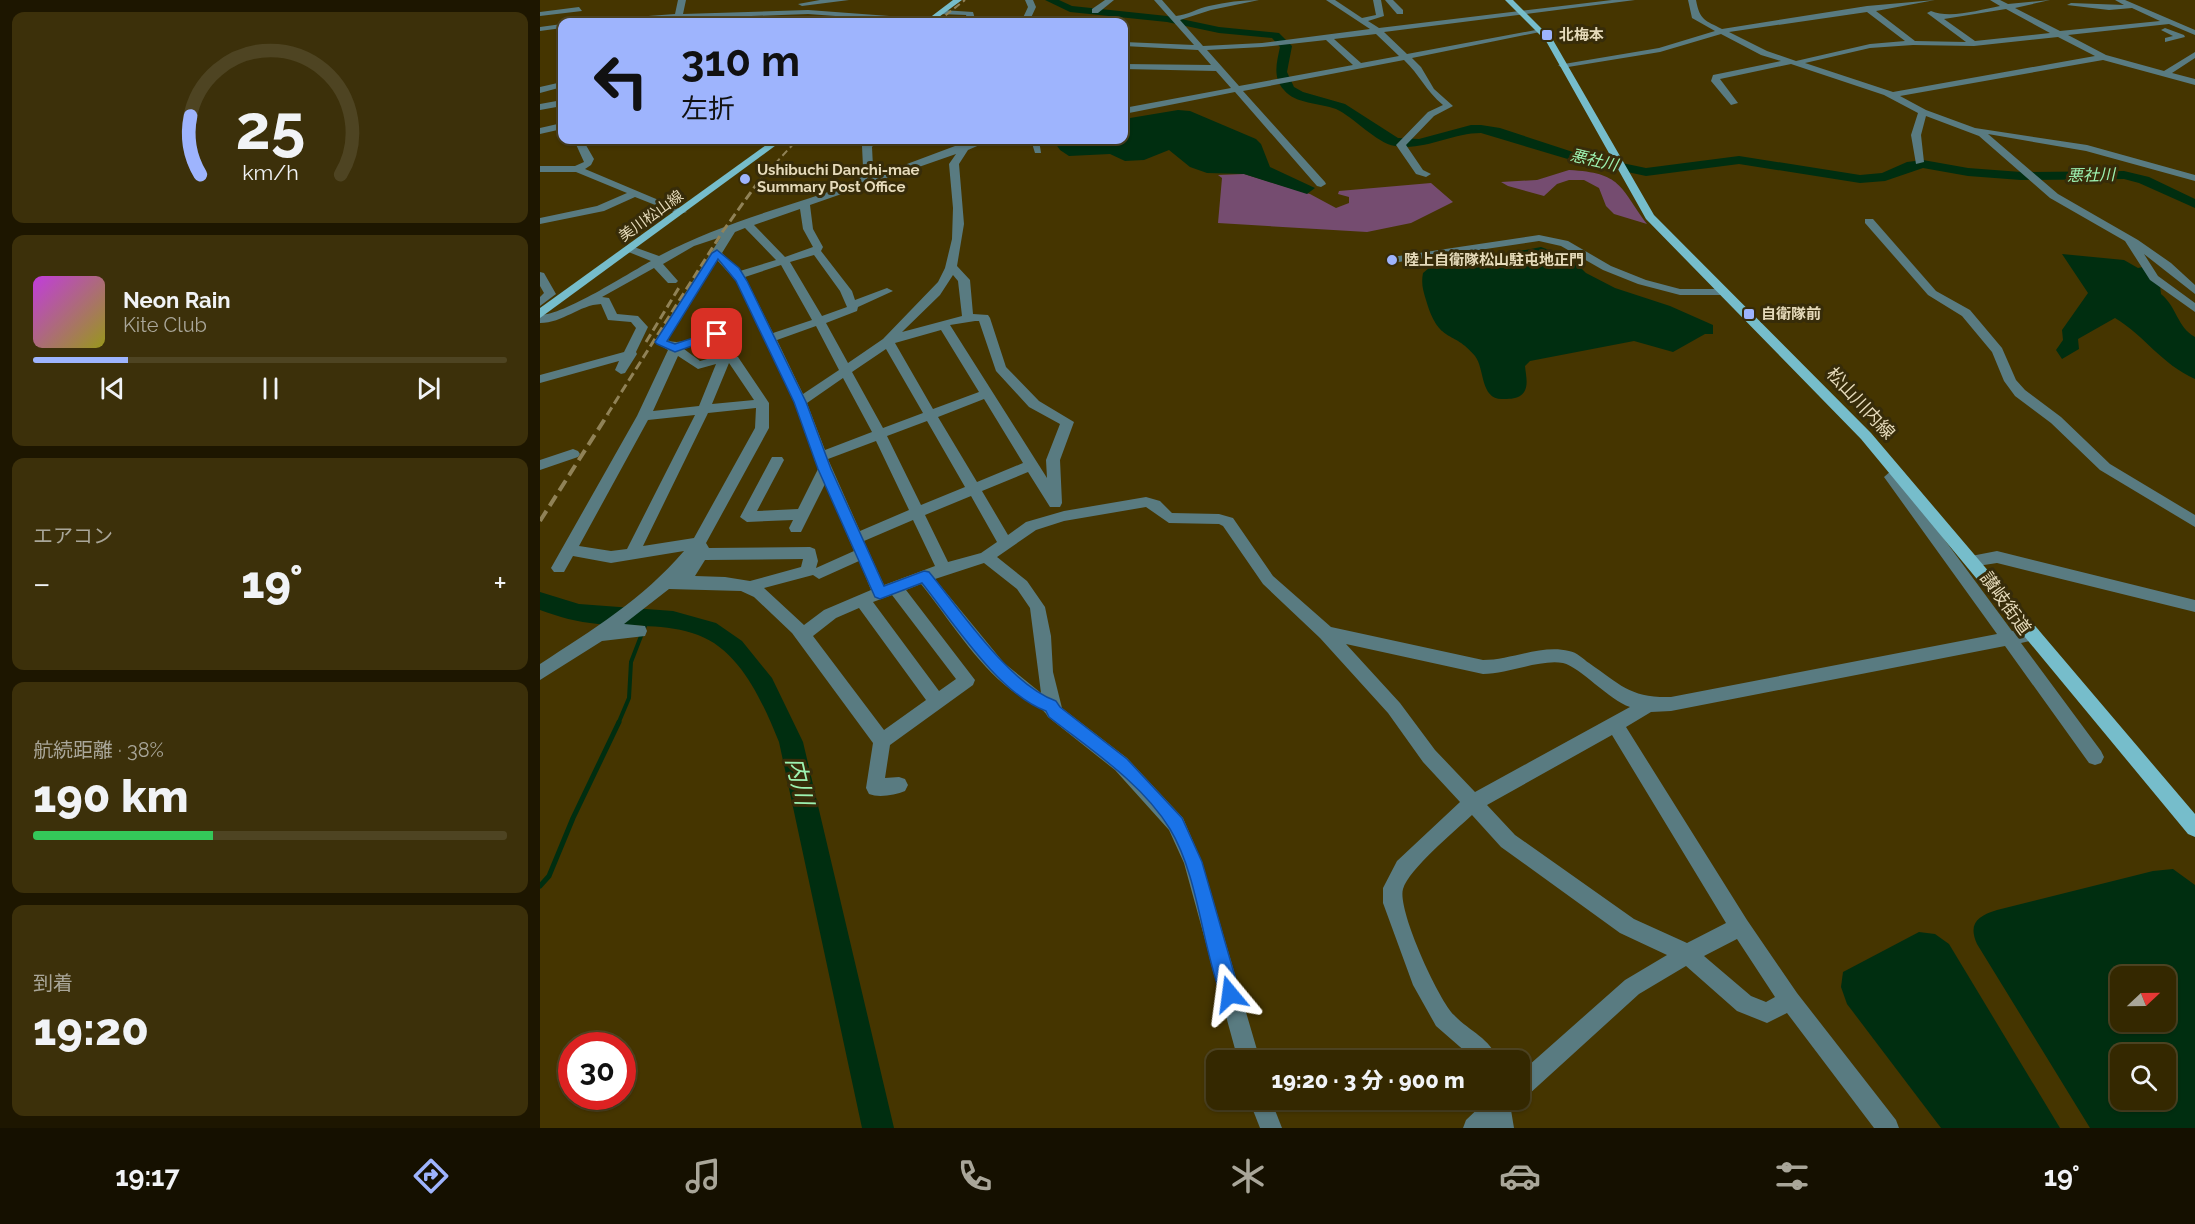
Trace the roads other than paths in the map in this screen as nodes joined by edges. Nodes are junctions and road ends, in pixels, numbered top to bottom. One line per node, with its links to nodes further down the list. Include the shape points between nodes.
1 (581, 0): 26 (street)
2 (682, 0): 35 (street)
3 (844, 0): 29 (street)
4 (958, 0): 30 (main road)
5 (1029, 0): 43 (street, via 1032,8)
6 (1110, 0): 28 (street)
7 (1158, 0): 44 (street)
8 (1255, 0): 44 (street, via 1209,8)
9 (1348, 0): 20 (street)
10 (1377, 0): 45 (street, via 1380,15)
11 (1389, 0): 31 (street)
12 (1509, 0): 34 (main road, 松山川内線)
13 (1631, 0): 34 (street)
14 (1692, 0): 53 (street, via 1699,20)
15 (1930, 0): 22 (street)
16 (1994, 0): 25 (street)
17 (2046, 0): 25 (street)
18 (2119, 0): 24 (street)
19 (2143, 0): 24 (street, via 2145,4)
20 (1332, 1): 45 (street)
21 (1897, 2): 22 (street); 27 (street)
22 (1918, 2): 36 (street)
23 (2068, 3): 24 (street, via 2113,10); 49 (street)
24 (2132, 6): 46 (street)
25 (2008, 8): 36 (street); 55 (street)
26 (579, 9): 33 (street); 37 (street)
27 (1867, 9): 53 (street, via 1737,27); 58 (street)
28 (1095, 10)
29 (768, 12): 32 (street); 35 (street, via 745,10)
30 (942, 12): 41 (main road); 42 (street, via 970,14)
31 (1400, 12)
32 (786, 13): 39 (street); 40 (street)
33 (540, 14)
34 (1526, 14): 51 (main road, 松山川内線); 52 (street)
35 (679, 16): 38 (street)
36 (1936, 17): 60 (street)
37 (574, 18)
38 (651, 18)
39 (821, 18)
40 (886, 18)
41 (934, 18)
42 (971, 18)
43 (1027, 18)
44 (1178, 20): 61 (street)
45 (1362, 20): 52 (street)
46 (2170, 22): 47 (street); 54 (street)
47 (2154, 25): 49 (street); 57 (street, via 2181,38)
48 (558, 26): 50 (street)
49 (2114, 27): 55 (street)
50 (540, 28)
51 (1541, 31): 63 (street); 67 (main road, 松山川内線)
52 (1379, 32): 56 (street); 63 (street)
53 (1721, 33): 65 (street); 67 (street, via 1660,50)
54 (2195, 33)
55 (2058, 34): 60 (street); 64 (street)
56 (1329, 38): 61 (street); 66 (street)
57 (2168, 40)
58 (1912, 43): 60 (street); 65 (street, via 1870,46)
59 (1128, 44): 61 (street)
60 (1974, 44)
61 (1202, 48): 69 (street)
62 (2195, 54): 70 (street)
63 (1404, 57): 66 (street); 96 (street, via 1424,74 1431,91 1449,106 1431,114 1401,144 1404,155 1415,162 1419,172)
64 (2103, 57): 70 (street); 77 (street)
65 (1792, 63): 77 (street); 78 (street, via 1716,76 1715,81)
66 (1358, 65): 75 (street)
67 (1562, 65): 120 (main road, 松山川内線, via 1650,217)
68 (1128, 67): 69 (street)
69 (1218, 68): 75 (street)
70 (2165, 74): 73 (street)
71 (558, 77): 72 (street)
72 (540, 79)
73 (2195, 82)
74 (558, 86): 76 (street)
75 (1238, 89): 81 (street); 99 (street)
76 (540, 90)
77 (1893, 95): 82 (street)
78 (1734, 103)
79 (558, 105): 80 (street)
80 (540, 107)
81 (1128, 110)
82 (1923, 112): 84 (street); 93 (street, via 1916,135)
83 (558, 127): 85 (street)
84 (1975, 130): 97 (street, via 2087,148); 107 (street, via 1996,143 2065,203)
85 (540, 131)
86 (581, 144): 95 (street, via 589,159 588,164)
87 (772, 144): 102 (main road, 美川松山線)
88 (869, 144): 98 (street, via 868,167)
89 (964, 144): 98 (street)
90 (966, 144): 114 (street, via 954,164 959,203 957,240)
91 (1036, 144): 92 (street)
92 (1038, 152)
93 (1919, 162)
94 (540, 169): 95 (street)
95 (577, 169): 100 (street)
96 (1426, 174)
97 (2195, 178)
98 (860, 182): 101 (street)
99 (1321, 184)
100 (635, 193): 102 (street); 103 (street, via 600,209)
101 (805, 203): 105 (street); 109 (street, via 808,229 819,247)
102 (682, 212): 108 (main road, 美川松山線)
103 (540, 221)
104 (1869, 221): 156 (street, via 1932,293 1966,313 1998,351 2010,381 2020,393 2056,420 2105,467)
105 (746, 223): 106 (street); 112 (street)
106 (732, 228): 110 (street); 113 (street)
107 (2129, 239): 119 (street, via 2167,265); 124 (street, via 2154,278)
108 (630, 249): 113 (street); 125 (main road, 美川松山線)
109 (816, 251): 112 (street); 123 (street)
110 (717, 253): 116 (street); 133 (street, via 660,342)
111 (1392, 260): 120 (street, via 1539,238 1564,243 1607,268 1665,288)
112 (785, 261): 116 (street); 128 (street)
113 (658, 262): 117 (street); 121 (street)
114 (950, 265): 126 (street, via 964,280); 132 (street, via 944,282 914,316 891,334)
115 (540, 275): 122 (street, via 550,294)
116 (738, 275): 131 (street)
117 (672, 281)
118 (887, 291): 123 (street)
119 (2195, 291)
120 (1723, 292): 151 (main road, 松山川内線, via 1790,356)
121 (586, 301): 127 (street, via 550,319); 134 (street, via 605,300 612,317 639,323 642,331)
122 (540, 303)
123 (852, 305): 128 (street, via 853,309)
124 (2195, 308)
125 (540, 314)
126 (968, 318): 129 (street); 153 (street, via 984,318 999,368 1034,404 1067,422 1053,460)
127 (540, 319)
128 (817, 322): 131 (street); 137 (street)
129 (941, 326): 132 (street); 139 (street)
130 (717, 334): 133 (street)
131 (769, 339): 140 (street)
132 (888, 342): 137 (street); 143 (street)
133 (675, 348): 135 (street, via 698,364); 144 (street)
134 (631, 354): 136 (street); 138 (street)
135 (725, 358): 141 (street, via 734,360); 142 (street)
136 (621, 370)
137 (846, 370): 140 (street); 145 (street)
138 (540, 379)
139 (985, 394): 143 (street); 150 (street)
140 (800, 402): 148 (street)
141 (763, 403): 142 (street); 160 (street, via 762,428)
142 (704, 409): 144 (street); 162 (street)
143 (932, 414): 145 (street); 152 (street)
144 (644, 416): 161 (street)
145 (879, 433): 148 (street); 154 (street)
146 (573, 454): 149 (street)
147 (777, 460): 155 (street, via 747,517)
148 (823, 463): 155 (street); 158 (street)
149 (540, 465)
150 (1031, 465): 152 (street); 153 (street)
151 (1897, 473): 165 (main road, 松山川内線); 180 (street, 讃岐街道, via 1892,477)
152 (975, 489): 154 (street); 159 (street)
153 (1059, 509): 159 (street); 177 (street, via 1146,502 1169,518 1228,522 1268,580)
154 (917, 513): 158 (street); 167 (street)
155 (803, 514): 157 (street)
156 (2195, 522)
157 (796, 528)
158 (857, 538): 163 (street)
159 (1005, 543): 164 (street)
160 (701, 547): 162 (street); 170 (street); 171 (street); 172 (street, via 705,554 810,553 807,572)
161 (569, 550): 162 (street, via 611,557); 166 (street)
162 (632, 553)
163 (863, 554): 168 (street); 173 (street)
164 (986, 557): 167 (street); 184 (street, via 1022,585 1037,607)
165 (1971, 561): 175 (street, via 1997,557); 179 (main road, 松山川内線)
166 (559, 568)
167 (944, 569): 169 (street)
168 (819, 573)
169 (924, 576): 173 (street); 184 (street, via 1011,682)
170 (666, 583): 171 (street); 181 (street)
171 (683, 583): 172 (street)
172 (751, 587): 178 (street, via 761,591)
173 (888, 590): 174 (street); 182 (street, via 967,680)
174 (862, 600): 178 (street, via 831,614); 182 (street)
175 (2195, 606)
176 (639, 631): 181 (street, via 610,631 556,672)
177 (1326, 633): 183 (street, via 1483,668 1568,657 1630,700); 189 (street, via 1394,708)
178 (804, 634): 186 (street)
179 (2032, 634): 180 (street); 190 (main road, 松山川内線)
180 (2008, 639): 183 (street, via 1671,704); 187 (street, 讃岐街道)
181 (540, 675)
182 (937, 702): 186 (street)
183 (1648, 705): 185 (street)
184 (1051, 706): 194 (street, via 1121,764 1176,824 1193,862)
185 (1615, 725): 189 (street); 191 (street)
186 (882, 741): 188 (street, via 874,788)
187 (2095, 756)
188 (899, 785)
189 (1471, 804): 192 (street, via 1508,842 1618,920); 195 (street, via 1404,868 1393,888 1393,903 1431,1000 1445,1022)
190 (2195, 828)
191 (1740, 927): 192 (street); 193 (street)
192 (1687, 954): 193 (street, via 1744,1004 1767,1012); 196 (street, via 1632,987)
193 (1790, 1000): 203 (street)
194 (1246, 1050)
195 (1481, 1050)
196 (1530, 1078)
197 (1264, 1110): 200 (street)
198 (1493, 1110): 201 (street)
199 (1502, 1110): 202 (street)
200 (1271, 1128)
201 (1474, 1128)
202 (1503, 1128)
203 (1888, 1128)

